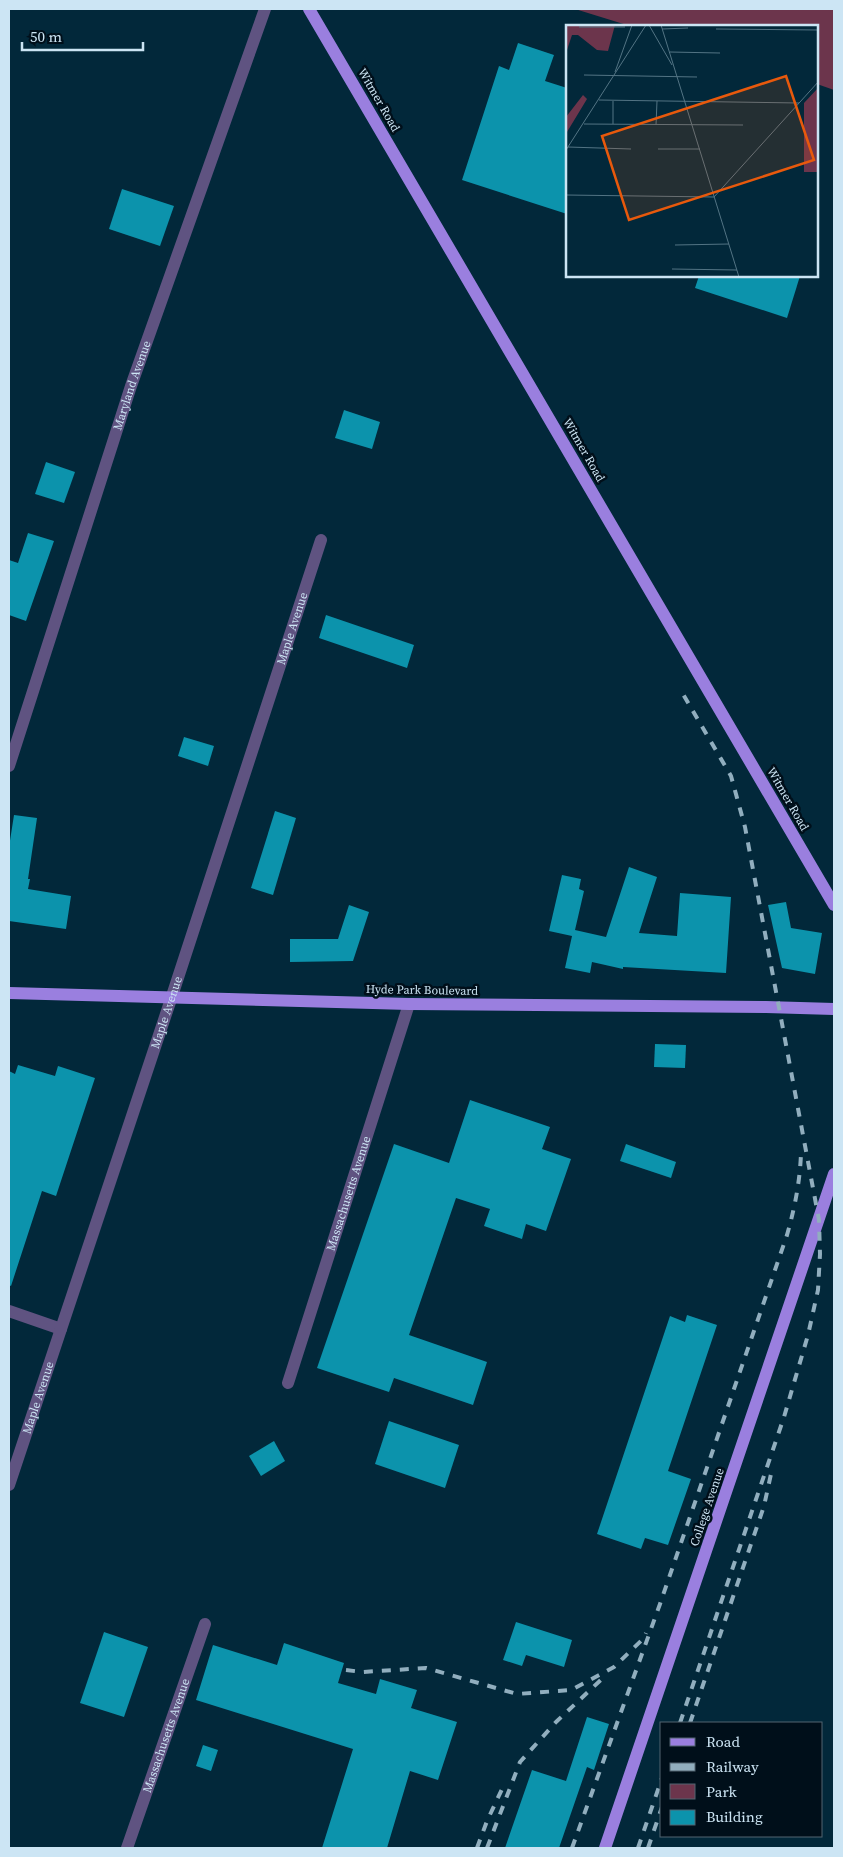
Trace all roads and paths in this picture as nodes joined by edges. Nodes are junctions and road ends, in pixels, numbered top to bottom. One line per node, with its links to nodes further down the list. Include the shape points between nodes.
1 (265, 9): 4 (street, Maryland Avenue, via 131,386)
2 (309, 9): 5 (main road, Witmer Road)
3 (321, 540): 7 (street, Maple Avenue)
4 (9, 766)
5 (834, 905)
6 (9, 992): 7 (main road, Hyde Park Boulevard)
7 (172, 996): 8 (main road, Hyde Park Boulevard); 12 (street, Maple Avenue)
8 (409, 1004): 9 (main road, Hyde Park Boulevard); 13 (street, Massachusetts Avenue)
9 (834, 1009)
10 (834, 1174): 17 (main road, College Avenue)
11 (9, 1311): 12 (street)
12 (61, 1329): 14 (street, Maple Avenue)
13 (288, 1383)
14 (9, 1485)
15 (205, 1624): 16 (street, Massachusetts Avenue)
16 (127, 1848)
17 (605, 1848)

